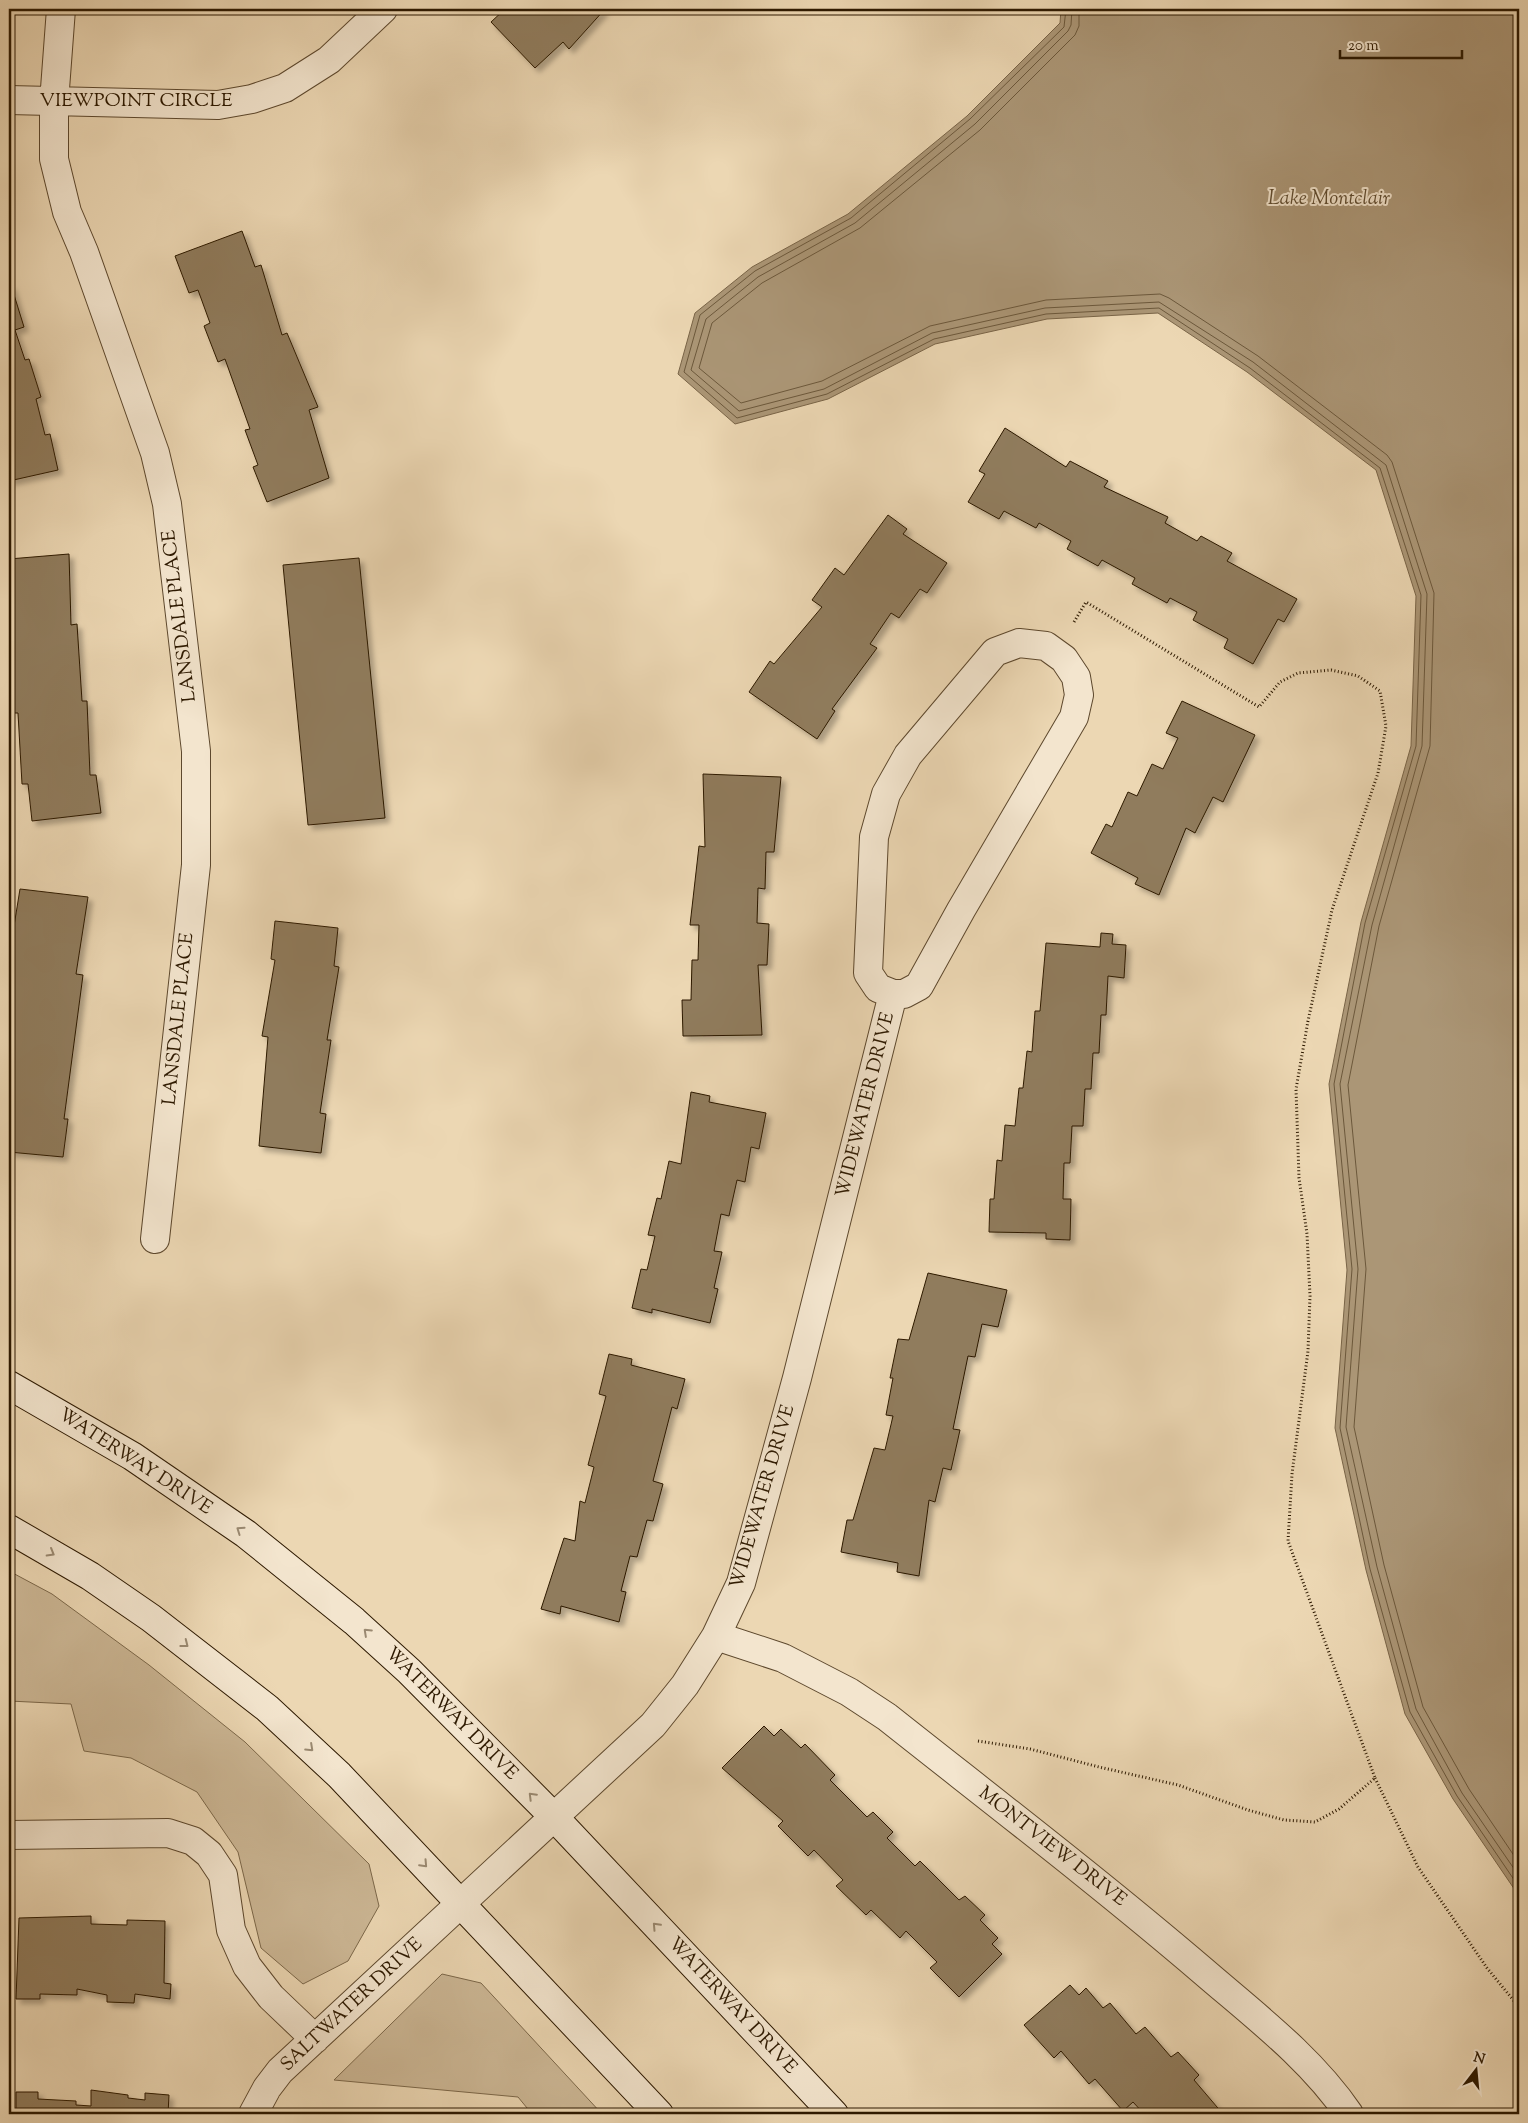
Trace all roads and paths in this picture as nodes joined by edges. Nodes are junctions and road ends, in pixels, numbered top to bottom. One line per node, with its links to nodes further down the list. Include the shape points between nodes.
1 (60, 9): 4 (street, LANSDALE PLACE)
2 (383, 9): 4 (street, VIEWPOINT CIRCLE, via 329,60 285,88 252,99 218,105)
3 (9, 100): 4 (street, VIEWPOINT CIRCLE)
4 (54, 102): 7 (street, LANSDALE PLACE, via 54,159 66,212 84,252 155,452 167,504 196,751 196,865)
5 (1056, 654): 6 (street, WIDEWATER DRIVE, via 1064,658 1076,678 1079,695 1074,717 919,986 904,994); 6 (street, WIDEWATER DRIVE, via 1046,646 1019,643 995,652 908,755 886,794 874,837 868,973 878,988); 12 (path, via 1086,602 1259,707 1280,682 1298,673 1331,670 1358,676 1380,691 1386,726 1378,773 1332,910 1296,1089 1299,1178 1307,1234 1310,1296 1308,1351 1292,1474 1288,1540)
6 (894, 994): 10 (street, WIDEWATER DRIVE, via 798,1378 741,1583)
7 (155, 1239)
8 (9, 1384): 13 (street, WATERWAY DRIVE, one-way to 8, via 409,1671 354,1621 246,1534 132,1456)
9 (9, 1528): 15 (street, one-way to 15, via 90,1576 151,1618 267,1708 340,1775)
10 (716, 1636): 13 (street, WIDEWATER DRIVE, via 685,1685 653,1725); 21 (street, MONTVIEW DRIVE, via 783,1658 849,1692 887,1717 1127,1906 1281,2038)
11 (972, 1740): 12 (path, via 1030,1748 1099,1768 1178,1785 1284,1820 1315,1822 1339,1809)
12 (1375, 1778): 16 (path, via 1418,1867 1486,1968)
13 (554, 1818): 15 (street, WIDEWATER DRIVE); 20 (street, WATERWAY DRIVE, one-way to 13)
14 (9, 1834): 17 (street, via 168,1833 193,1841 209,1854 223,1876 231,1930 247,1966 271,1997)
15 (461, 1903): 17 (street, SALTWATER DRIVE); 19 (street)
16 (1519, 2007)
17 (315, 2039): 18 (street, SALTWATER DRIVE, via 280,2070)
18 (253, 2114)
19 (658, 2114)
20 (834, 2114)
21 (1348, 2114)

